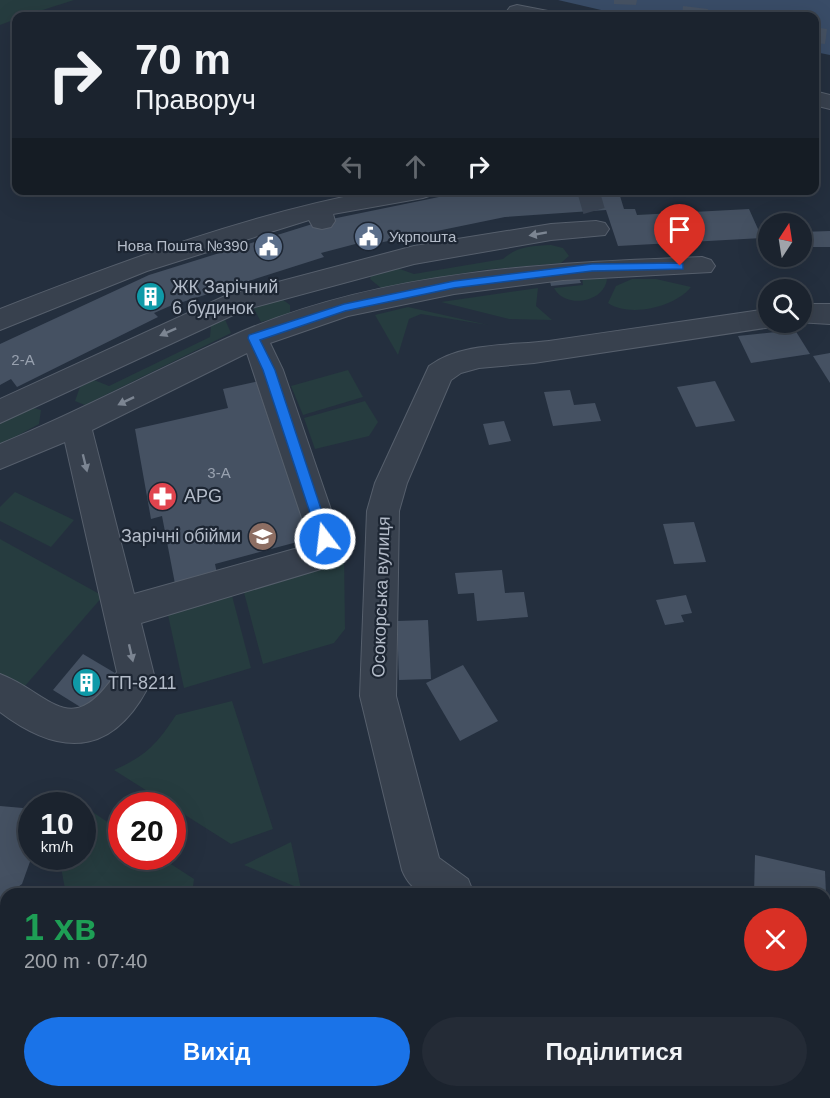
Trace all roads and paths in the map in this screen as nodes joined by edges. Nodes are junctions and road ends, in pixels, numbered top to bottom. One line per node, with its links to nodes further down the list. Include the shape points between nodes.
1 (517, 11): 2 (street)
2 (523, 12)
3 (403, 195): 12 (street, via 138,265)
4 (702, 266): 5 (street)
5 (592, 268): 6 (street, one-way to 6, via 595,220); 8 (street, via 454,285)
6 (354, 269): 7 (street); 8 (street)
7 (294, 288): 11 (street); 15 (street, one-way to 15, via 235,303)
8 (370, 301): 11 (street)
9 (812, 314): 10 (street)
10 (830, 314)
11 (312, 316): 14 (street)
12 (0, 320)
13 (758, 320): 20 (street, Осокорська вулиця, via 479,358 452,364 440,374 382,511 378,696 422,870)
14 (254, 338): 16 (street, one-way to 16); 18 (street, via 269,370 325,539 309,559)
15 (0, 412)
16 (76, 425): 17 (street); 18 (street, one-way to 18)
17 (0, 457)
18 (122, 613): 19 (street, one-way to 19, via 136,675 124,697 99,721 72,727 47,722)
19 (0, 691)
20 (445, 888)

